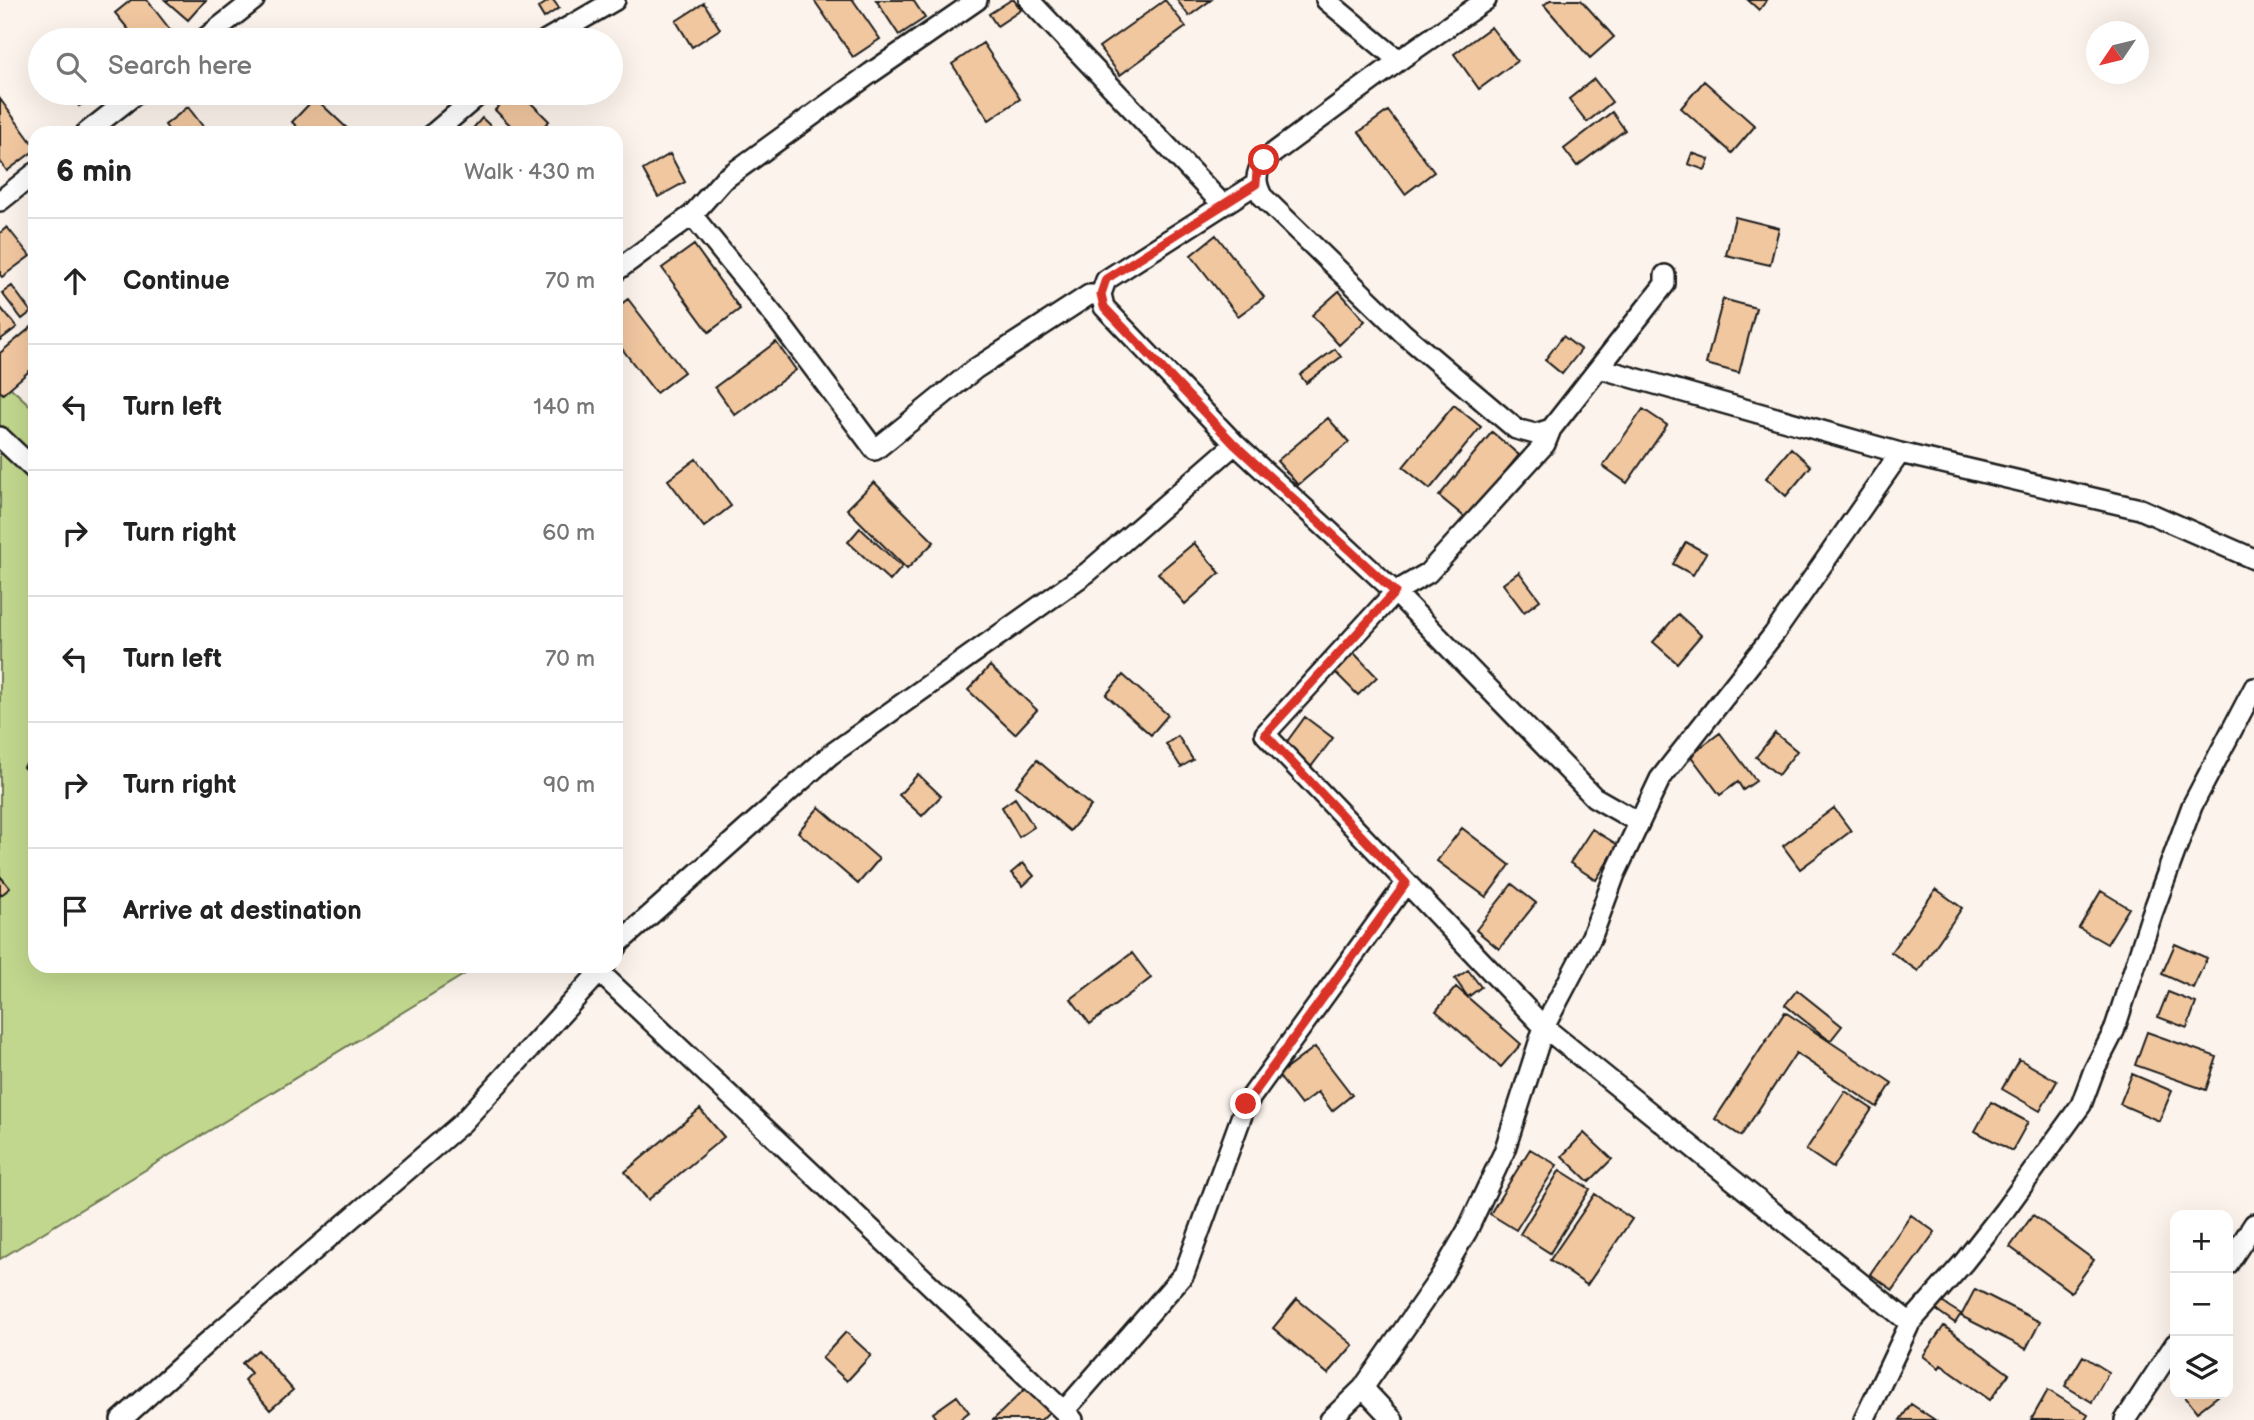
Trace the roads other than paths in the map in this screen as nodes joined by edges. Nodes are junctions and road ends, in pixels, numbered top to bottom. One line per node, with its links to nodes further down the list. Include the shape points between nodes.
1 (254, 0): 7 (street)
2 (615, 0): 8 (street)
3 (977, 0): 18 (street, via 723,180)
4 (1029, 0): 17 (street)
5 (1326, 0): 9 (street)
6 (1486, 0): 9 (street)
7 (218, 28)
8 (567, 28)
9 (1401, 60): 15 (street, via 1264,160)
10 (122, 105): 12 (street)
11 (467, 105): 13 (street)
12 (95, 126)
13 (442, 126)
14 (28, 179): 16 (street)
15 (1256, 184): 17 (street); 23 (street, via 1262,196 1404,334 1516,429 1535,434)
16 (0, 201)
17 (1223, 205): 21 (street, via 1106,279)
18 (692, 215): 19 (street); 21 (street, via 875,450 975,369 1089,295)
19 (623, 266)
20 (1665, 275): 22 (street, via 1665,284)
21 (1101, 294): 25 (street, via 1104,307)
22 (1599, 368): 23 (street); 26 (street)
23 (1551, 429): 29 (street, via 1545,444 1428,573)
24 (0, 437): 27 (street)
25 (1234, 444): 29 (street); 33 (street, via 1088,572 830,755)
26 (1900, 453): 28 (street, via 2140,509); 31 (street, via 1774,634 1660,779)
27 (28, 458)
28 (2254, 559)
29 (1395, 592): 31 (street, via 1594,797); 32 (street, via 1265,734)
30 (2254, 688): 39 (street, via 2192,806 2114,1031 2081,1105 1964,1262)
31 (1638, 822): 36 (street, via 1592,936)
32 (1406, 883): 36 (street); 42 (street, via 1246,1104 1184,1274)
33 (623, 939)
34 (595, 973): 43 (street, via 462,1122)
35 (603, 973): 42 (street)
36 (1544, 1027): 39 (street); 41 (street, via 1504,1152 1467,1231)
37 (2254, 1224): 38 (street)
38 (2233, 1256)
39 (1910, 1323): 46 (street)
40 (2170, 1352): 47 (street)
41 (1363, 1388): 44 (street); 45 (street)
42 (1068, 1416)
43 (121, 1420)
44 (1330, 1420)
45 (1393, 1420)
46 (1864, 1420)
47 (2125, 1420)

